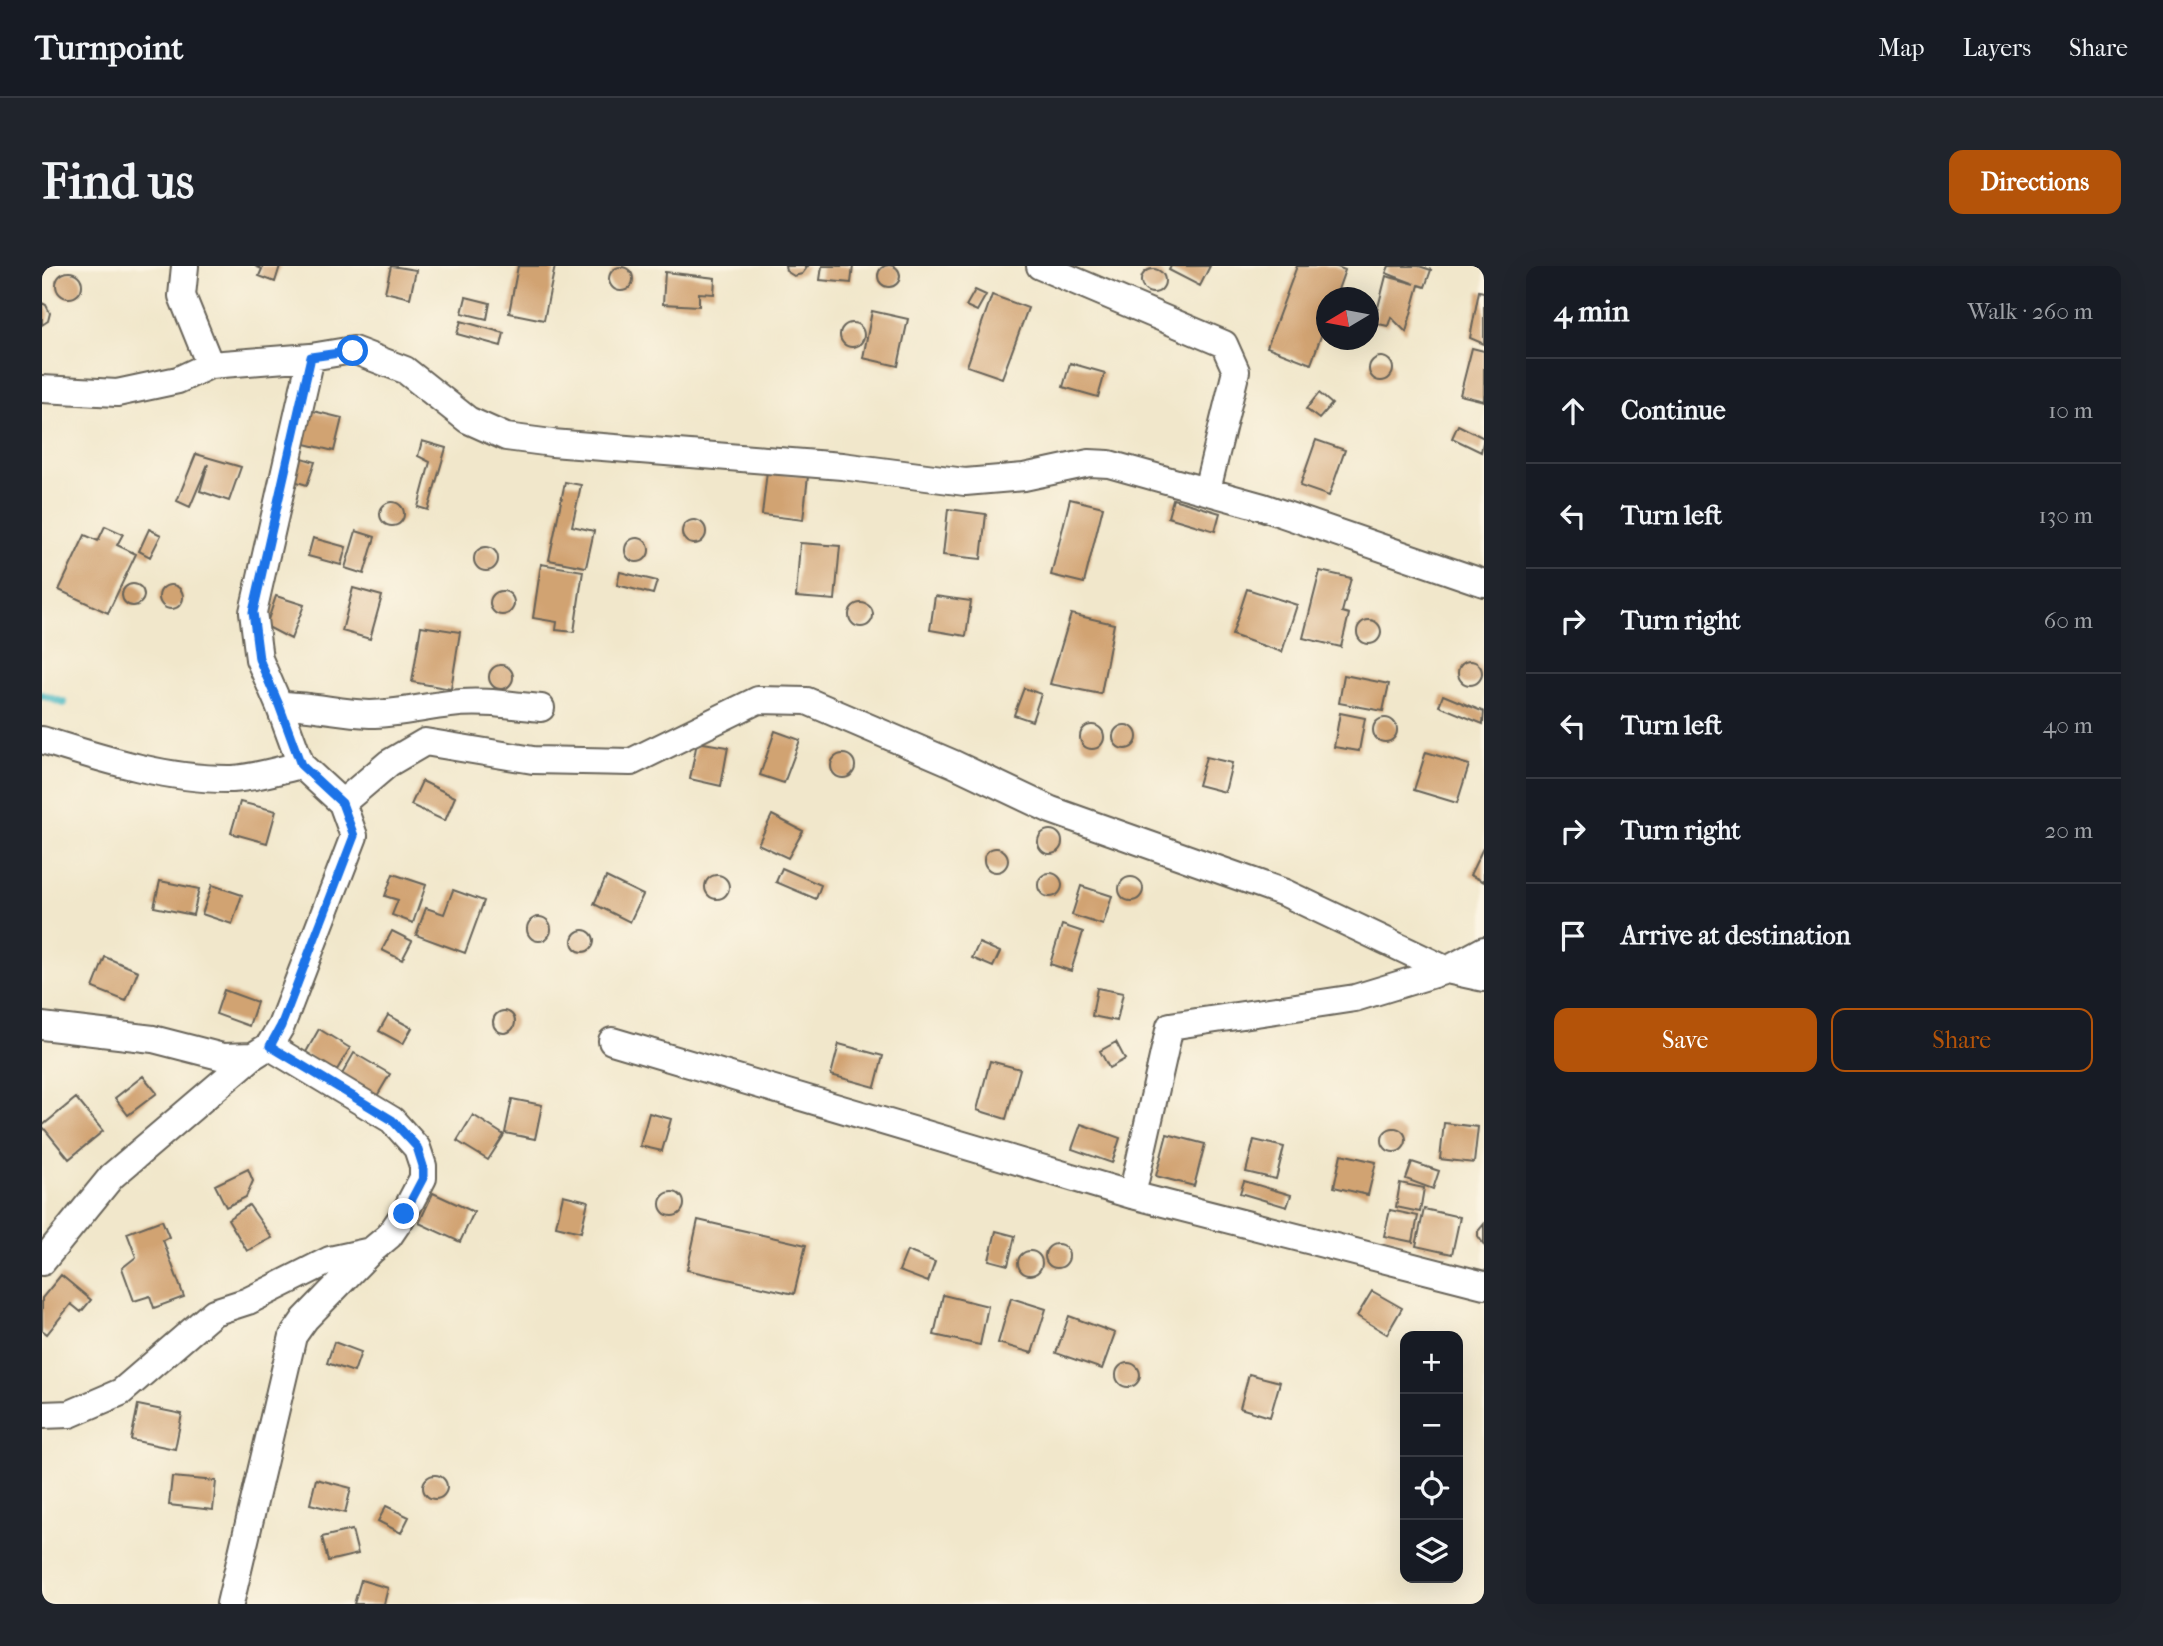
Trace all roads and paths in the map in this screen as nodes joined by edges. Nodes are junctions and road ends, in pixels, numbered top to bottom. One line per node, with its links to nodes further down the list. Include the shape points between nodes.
1 (185, 266): 4 (street, via 182,296)
2 (1040, 266): 6 (street, via 1224,344 1236,371)
3 (311, 357): 4 (street); 6 (street, via 353,351 405,370 468,420 506,437 842,466 965,482 1109,464); 8 (street, via 253,612 259,659)
4 (210, 365): 5 (street, via 178,380 117,393)
5 (42, 389)
6 (1207, 490): 7 (street)
7 (1484, 583)
8 (279, 705): 9 (street, via 369,714 491,702); 11 (street)
9 (541, 708)
10 (42, 740): 11 (street, via 185,777 234,779)
11 (301, 765): 12 (street)
12 (342, 803): 14 (street, via 389,763 425,742 533,760 631,762 758,700 807,701 1051,810 1285,893); 18 (street, via 354,836 281,1026)
13 (1484, 950): 14 (street)
14 (1447, 970): 15 (street); 19 (street, via 1355,998 1170,1026)
15 (1484, 978)
16 (42, 1026): 18 (street, via 153,1038 223,1057)
17 (612, 1041): 19 (street)
18 (261, 1051): 20 (street, via 392,1120 417,1147 423,1166 418,1192 389,1236); 21 (street, via 112,1176)
19 (1132, 1195): 22 (street)
20 (371, 1251): 23 (street, via 330,1260 248,1301 214,1312 121,1392 70,1414); 24 (street, via 293,1336)
21 (42, 1262)
22 (1484, 1285)
23 (42, 1415)
24 (230, 1604)

